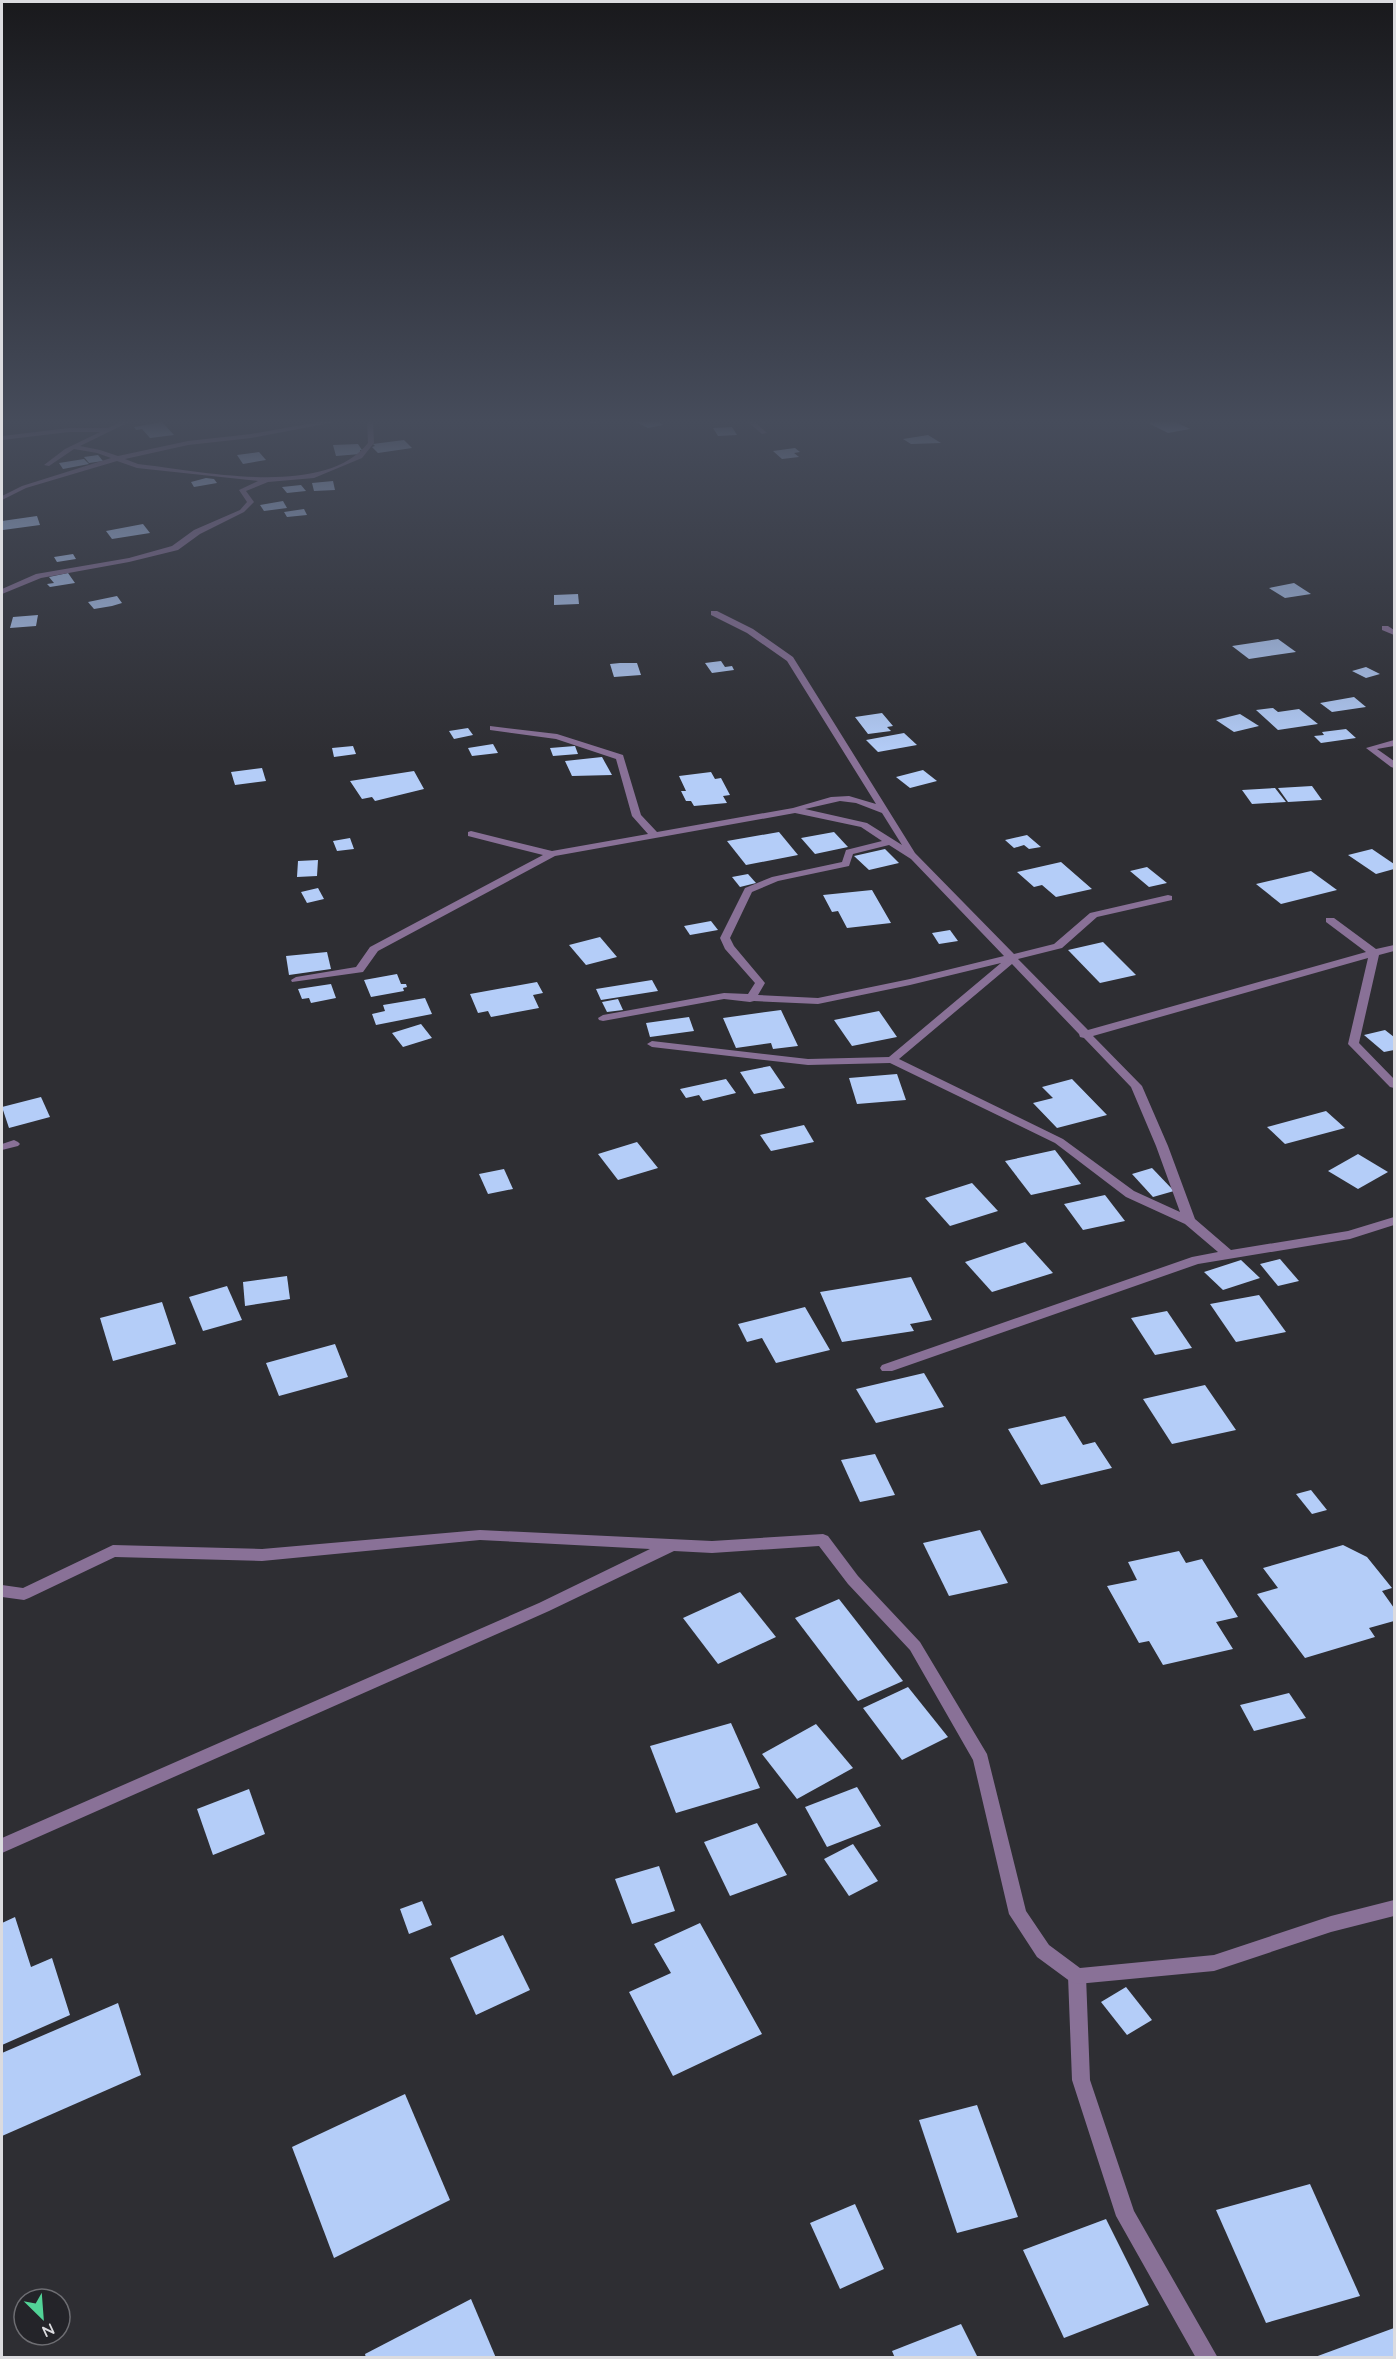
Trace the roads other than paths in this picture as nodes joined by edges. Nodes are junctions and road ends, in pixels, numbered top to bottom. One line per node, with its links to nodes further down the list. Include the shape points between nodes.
1 (197, 532): 2 (street, via 176,548 39,576)
2 (2, 592)
3 (714, 613): 10 (street, via 790,658)
4 (1385, 628): 5 (street)
5 (1395, 633)
6 (493, 728): 12 (street, via 557,737 620,757 637,816)
7 (1395, 743): 8 (street, via 1370,748)
8 (1395, 765)
9 (795, 810): 10 (street, via 829,799 856,798); 12 (street); 13 (street, via 864,825)
10 (882, 810): 15 (street)
11 (471, 834): 14 (street)
12 (654, 835): 14 (street)
13 (890, 842): 15 (street); 22 (street, via 849,852 846,864 775,879 748,890 725,938 760,983)
14 (552, 854): 21 (street, via 374,949 359,970)
15 (914, 857): 20 (street)
16 (1168, 898): 20 (street, via 1094,915 1058,946)
17 (1330, 920): 19 (street)
18 (1395, 948): 19 (street)
19 (1374, 953): 24 (street); 27 (street, via 1353,1044)
20 (1013, 958): 22 (street, via 818,1001); 24 (street); 26 (street)
21 (296, 980)
22 (750, 999): 23 (street, via 724,996)
23 (603, 1018)
24 (1084, 1035): 28 (street, via 1136,1086)
25 (652, 1044): 26 (street, via 808,1062)
26 (892, 1060): 28 (street, via 1059,1141 1130,1194)
27 (1395, 1085)
28 (1189, 1221): 30 (street)
29 (1395, 1221): 30 (street, via 1350,1234)
30 (1227, 1253): 31 (street, via 1196,1260)
31 (887, 1368)
32 (671, 1546): 33 (street, via 480,1536 262,1556 112,1551 24,1594); 34 (street, via 544,1607); 36 (street, via 823,1540 853,1580 915,1646 981,1759 1018,1914 1043,1951)
33 (2, 1591)
34 (2, 1846)
35 (1395, 1908): 36 (street, via 1214,1962)
36 (1077, 1976): 37 (street, via 1081,2080 1126,2216)
37 (1208, 2358)

